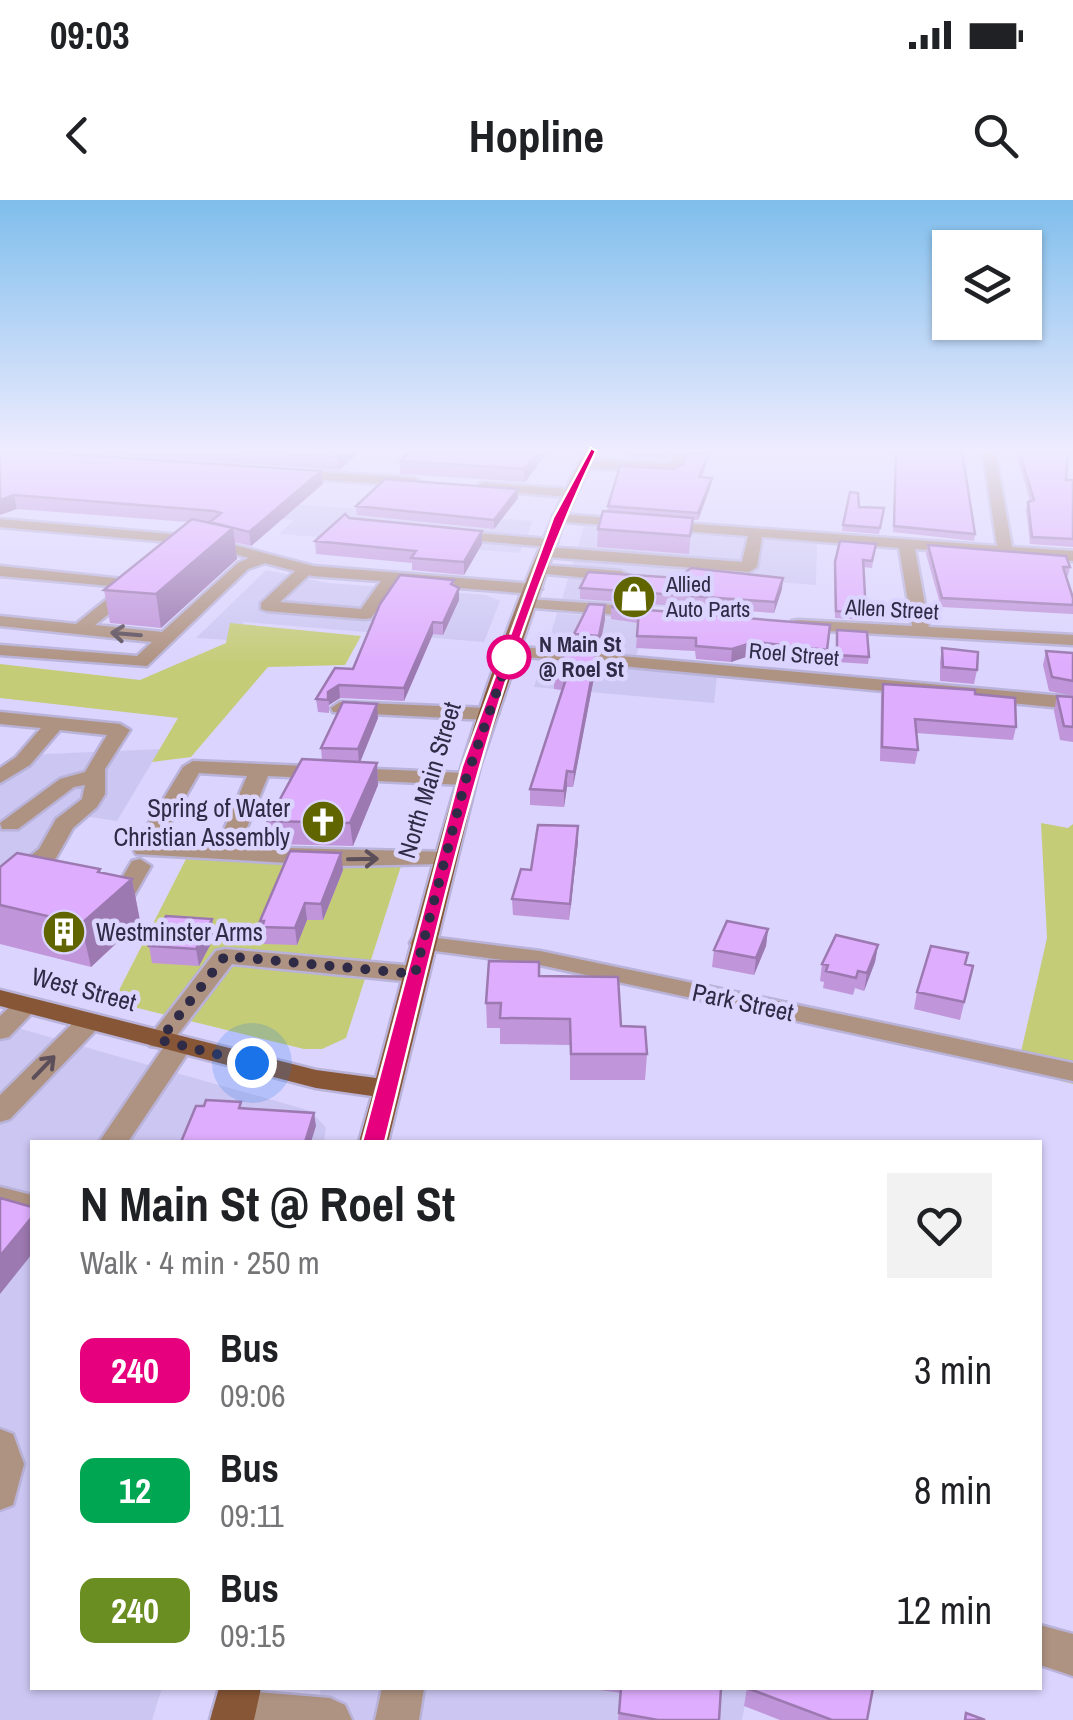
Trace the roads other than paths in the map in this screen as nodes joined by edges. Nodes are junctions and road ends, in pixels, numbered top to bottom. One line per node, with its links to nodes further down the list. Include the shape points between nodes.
1 (557, 522): 19 (main road, North Main Street)
2 (615, 522): 6 (street)
3 (1000, 522): 12 (street)
4 (0, 524): 5 (street)
5 (21, 525): 9 (street); 10 (street)
6 (704, 528): 7 (street); 16 (street)
7 (756, 532): 11 (street); 16 (street, via 749,568)
8 (434, 533): 19 (street)
9 (0, 539)
10 (192, 539): 13 (street); 15 (street)
11 (906, 543): 12 (street); 27 (street)
12 (1004, 551): 14 (street)
13 (170, 554)
14 (1073, 556)
15 (264, 558): 17 (street); 28 (street, via 244,566)
16 (688, 563): 19 (street); 22 (street)
17 (305, 570): 21 (street); 21 (street, via 267,606 365,614)
18 (0, 571): 26 (street, via 143,578)
19 (540, 572): 20 (street); 21 (street); 23 (street); 31 (main road, North Main Street)
20 (639, 577)
21 (391, 579)
22 (678, 580)
23 (661, 614)
24 (0, 622): 26 (street)
25 (779, 623): 27 (street, Allen Street)
26 (80, 629): 28 (street, one-way to 26)
27 (922, 633): 29 (street, Allen Street)
28 (166, 638): 30 (street, via 141,662)
29 (1073, 640)
30 (0, 650)
31 (511, 651): 32 (street, Roel Street); 34 (main road, North Main Street)
32 (1073, 704)
33 (340, 708): 34 (street)
34 (488, 714): 40 (main road, North Main Street)
35 (0, 718): 36 (street)
36 (55, 723): 38 (street, via 120,730); 39 (street)
37 (260, 770): 40 (street); 43 (street); 43 (street, via 192,768 144,849)
38 (95, 776): 41 (street, via 67,783); 42 (street, via 93,798)
39 (0, 777)
40 (466, 779): 44 (main road, North Main Street)
41 (5, 823): 42 (street)
42 (60, 831): 47 (street, via 52,850)
43 (226, 854): 44 (street, one-way to 44)
44 (444, 857): 49 (main road, North Main Street)
45 (140, 866): 48 (street, via 123,896)
46 (48, 883): 47 (street)
47 (9, 884)
48 (78, 889)
49 (422, 943): 50 (main road, North Main Street); 55 (street, Park Street, via 540,958)
50 (415, 974): 54 (street, via 225,956); 56 (main road, North Main Street)
51 (13, 1002): 52 (main road, West Street); 53 (street)
52 (89, 1022): 54 (main road, West Street); 57 (street, one-way to 52)
53 (0, 1030)
54 (169, 1042): 56 (main road, West Street, via 316,1079); 58 (street)
55 (1068, 1071)
56 (386, 1089): 59 (main road, North Main Street)
57 (0, 1112)
58 (114, 1140)
59 (374, 1140)
60 (0, 1198): 61 (street)
61 (30, 1206)
62 (0, 1445): 63 (street)
63 (0, 1493)
64 (1042, 1645): 65 (street)
65 (1073, 1655)
66 (403, 1690): 69 (street)
67 (235, 1706): 68 (street)
68 (330, 1720)
69 (397, 1720)

